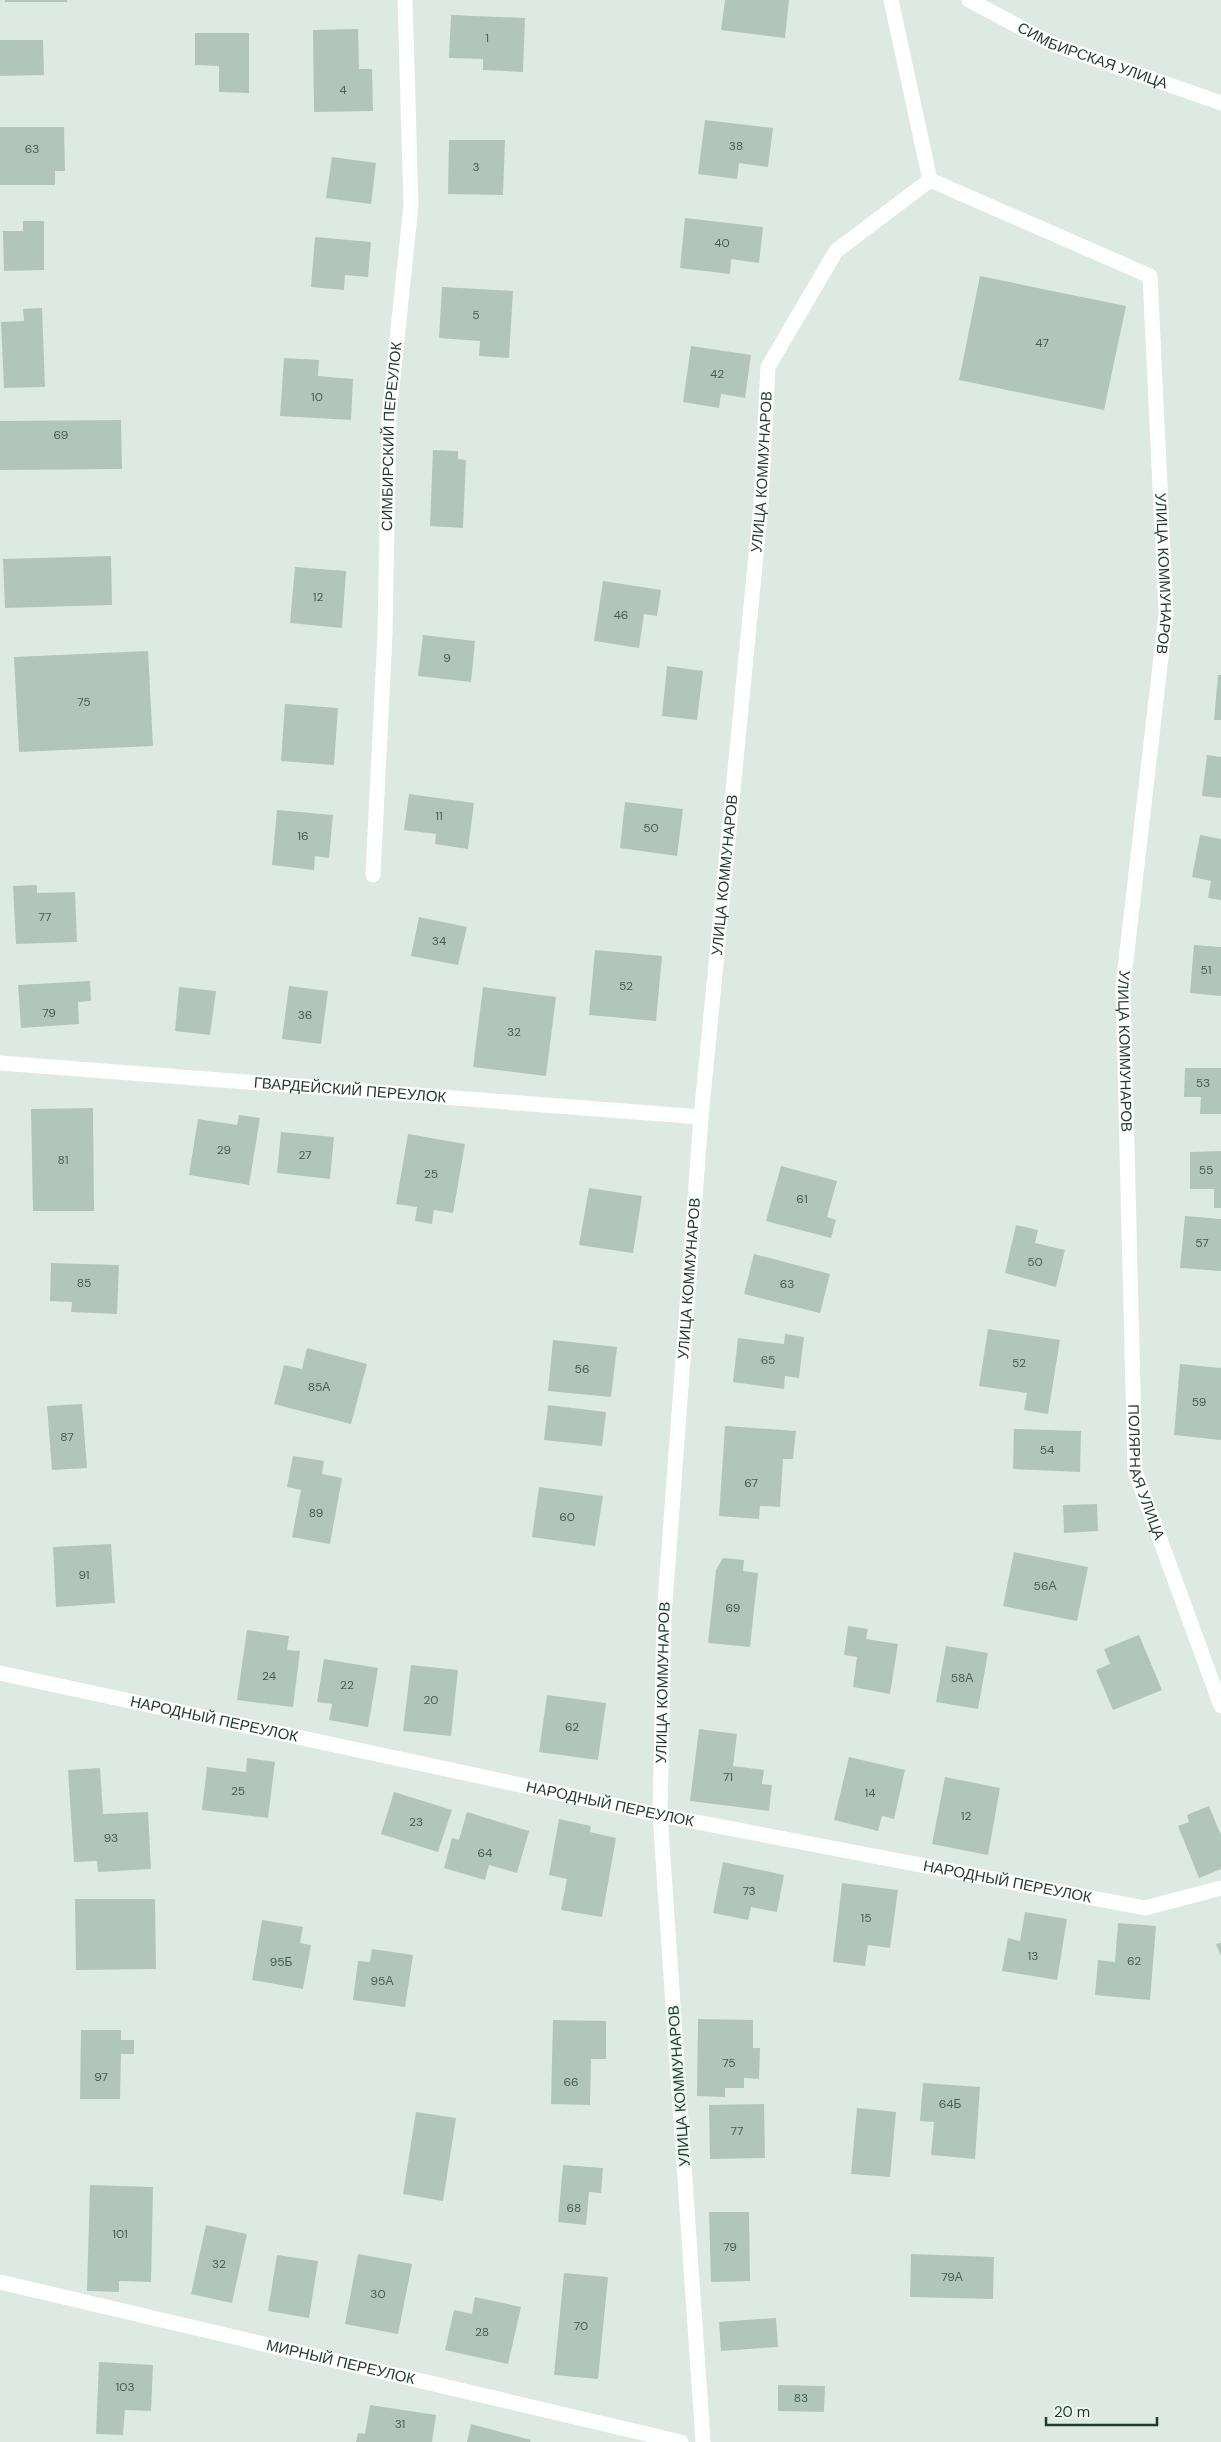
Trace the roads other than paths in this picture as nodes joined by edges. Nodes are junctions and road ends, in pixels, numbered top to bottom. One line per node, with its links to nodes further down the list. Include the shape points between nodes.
1 (405, 0): 6 (street, СИМБИРСКИЙ ПЕРЕУЛОК, via 411,205 389,416 385,634)
2 (891, 0): 5 (street)
3 (969, 0): 4 (street, СИМБИРСКАЯ УЛИЦА, via 1052,44)
4 (1221, 103)
5 (930, 180): 8 (street, УЛИЦА КОММУНАРОВ, via 836,250 768,367 761,504); 9 (street, УЛИЦА КОММУНАРОВ, via 1150,276 1166,614 1123,986)
6 (373, 875)
7 (0, 1063): 8 (street, ГВАРДЕЙСКИЙ ПЕРЕУЛОК)
8 (701, 1118): 12 (street, УЛИЦА КОММУНАРОВ, via 664,1616)
9 (1129, 1228): 11 (street, ПОЛЯРНАЯ УЛИЦА, via 1134,1471)
10 (0, 1673): 12 (street, НАРОДНЫЙ ПЕРЕУЛОК)
11 (1221, 1706)
12 (660, 1815): 13 (street, НАРОДНЫЙ ПЕРЕУЛОК, via 1144,1908); 16 (street, УЛИЦА КОММУНАРОВ)
13 (1221, 1888)
14 (0, 2282): 15 (street, МИРНЫЙ ПЕРЕУЛОК)
15 (681, 2442)
16 (703, 2442)

